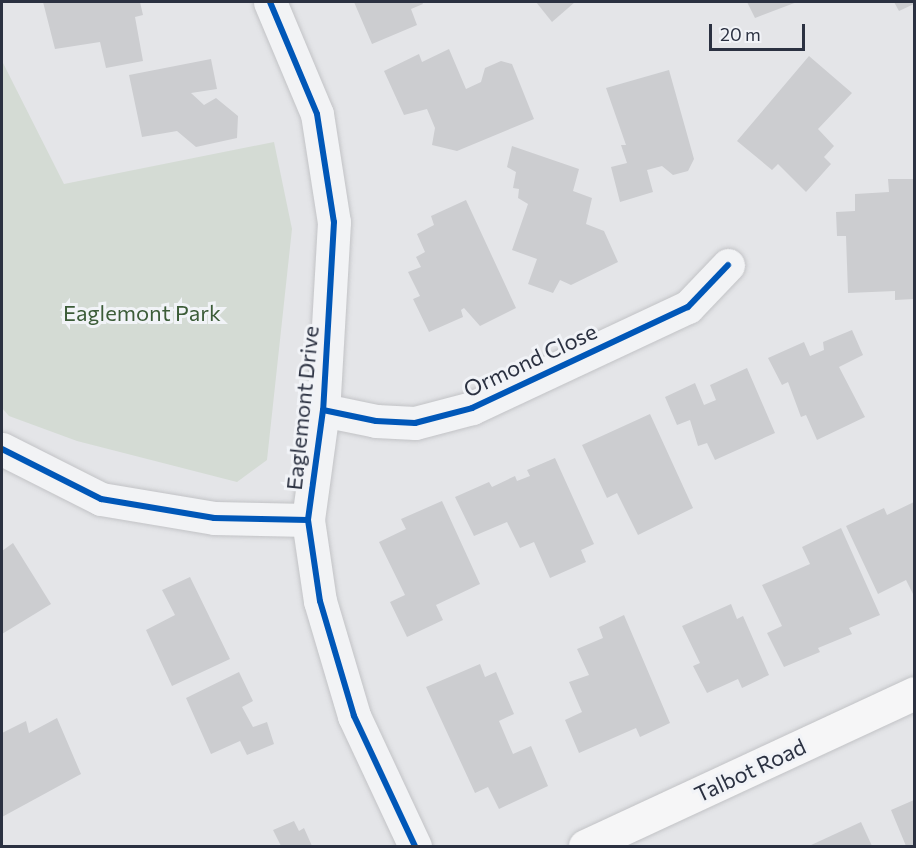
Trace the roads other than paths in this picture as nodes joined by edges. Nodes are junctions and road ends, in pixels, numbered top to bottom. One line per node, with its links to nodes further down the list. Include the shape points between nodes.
1 (270, 2): 3 (street, Eaglemont Drive, via 317,114 329,170 334,222)
2 (728, 265): 3 (street, Ormond Close, via 688,307 472,408 415,423)
3 (323, 410): 5 (street, Eaglemont Drive)
4 (2, 449): 5 (street, via 101,499 214,518)
5 (309, 520): 7 (street, Eaglemont Drive, via 320,601 334,659 354,716)
6 (915, 693): 8 (main road, Talbot Road)
7 (415, 846)
8 (585, 846)

